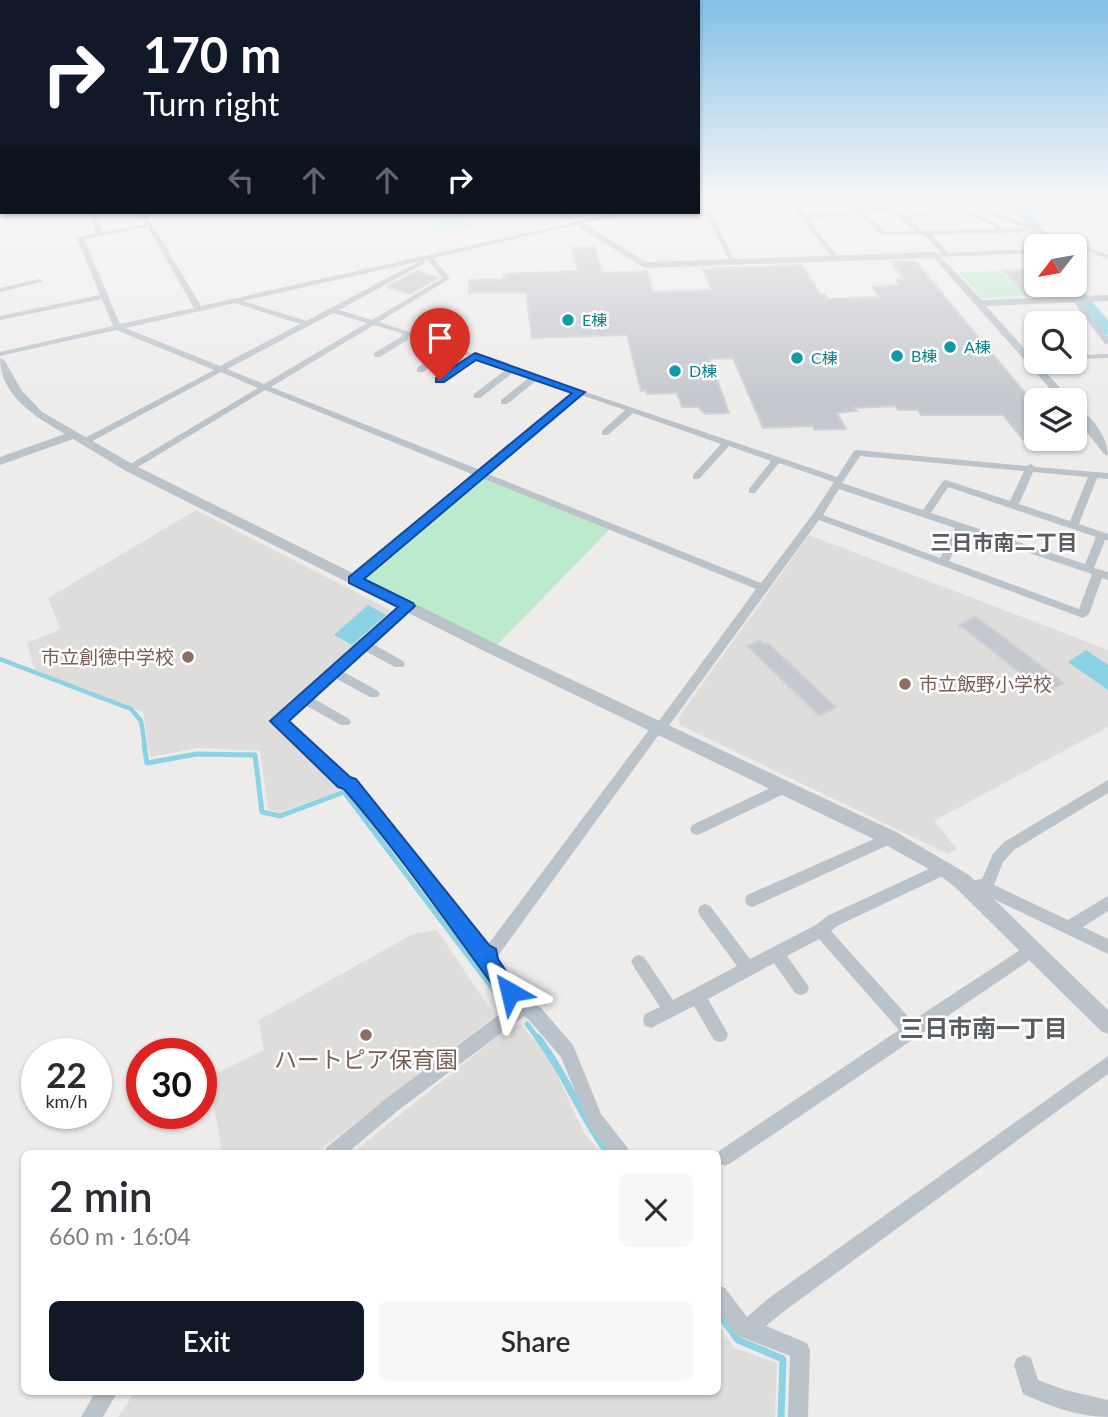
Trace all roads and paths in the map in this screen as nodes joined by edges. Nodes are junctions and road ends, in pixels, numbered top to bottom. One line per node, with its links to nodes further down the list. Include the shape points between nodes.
1 (91, 264): 11 (street)
2 (173, 264): 16 (street)
3 (399, 264): 14 (street)
4 (417, 264): 17 (street)
5 (434, 264): 19 (street, via 447,278)
6 (643, 264): 7 (street)
7 (670, 264)
8 (948, 264): 15 (street)
9 (39, 281): 10 (street)
10 (0, 290)
11 (104, 296): 18 (street); 21 (street)
12 (1108, 298): 13 (street)
13 (1079, 299): 15 (street); 23 (street)
14 (232, 300): 16 (street); 20 (street)
15 (979, 303): 25 (street)
16 (198, 308): 21 (street)
17 (332, 310): 19 (street); 20 (street)
18 (0, 318)
19 (375, 321): 22 (street); 38 (street)
20 (306, 324): 32 (street)
21 (117, 326): 26 (street); 32 (street)
22 (407, 332): 24 (street); 27 (street)
23 (1108, 342)
24 (452, 348): 28 (street); 34 (street)
25 (1024, 351)
26 (0, 354)
27 (377, 355)
28 (475, 356): 33 (street); 37 (street)
29 (1108, 356): 30 (street)
30 (1087, 357)
31 (0, 361): 46 (street, via 26,404)
32 (223, 369): 38 (street); 47 (street)
33 (512, 369): 36 (street); 41 (street)
34 (420, 370)
35 (1044, 374): 39 (street)
36 (534, 377): 40 (street); 42 (street)
37 (440, 380)
38 (266, 386): 53 (street); 54 (street)
39 (1056, 388)
40 (579, 392): 43 (street); 54 (street)
41 (477, 396)
42 (504, 402)
43 (631, 410): 45 (street); 48 (street)
44 (1087, 423): 49 (street)
45 (605, 433)
46 (71, 436): 47 (street); 51 (street)
47 (83, 442): 53 (street)
48 (726, 444): 50 (street); 57 (street)
49 (1108, 452)
50 (777, 460): 58 (street); 59 (street)
51 (0, 461)
52 (1031, 467): 55 (street); 58 (street, via 858,453); 60 (street)
53 (130, 468): 68 (street)
54 (480, 474): 68 (street); 69 (street)
55 (1094, 474): 56 (street); 63 (street)
56 (1108, 476)
57 (696, 477)
58 (839, 483): 61 (street); 62 (street)
59 (752, 491)
60 (1013, 506): 61 (street, via 946,483); 63 (street)
61 (925, 514): 64 (street)
62 (817, 516): 66 (street); 69 (street)
63 (1073, 525): 65 (street)
64 (961, 526): 66 (street); 67 (street)
65 (1105, 536): 67 (street)
66 (943, 563): 67 (street, via 1083,614)
67 (1098, 573)
68 (354, 580): 70 (street)
69 (763, 587): 77 (street)
70 (408, 606): 71 (street); 77 (street)
71 (365, 645): 72 (street); 73 (street)
72 (399, 664)
73 (334, 671): 74 (street); 75 (street)
74 (374, 694)
75 (304, 698): 76 (street); 93 (street, via 278,721 350,784)
76 (345, 722)
77 (659, 727): 79 (street); 93 (street)
78 (1108, 786): 84 (street, via 1009,846 998,858)
79 (783, 788): 80 (street); 81 (street)
80 (697, 829)
81 (890, 838): 82 (street); 85 (street)
82 (944, 867): 83 (street); 89 (street, via 832,920)
83 (962, 881): 84 (street); 91 (street)
84 (986, 886): 88 (street)
85 (752, 900)
86 (1108, 903): 88 (street)
87 (705, 911): 95 (street)
88 (1070, 927): 90 (street)
89 (821, 930): 92 (street); 102 (street)
90 (1108, 947)
91 (1031, 951): 101 (street); 102 (street)
92 (776, 954): 95 (street); 96 (street)
93 (489, 956): 98 (street, via 486,960)
94 (639, 962): 99 (street)
95 (748, 969): 97 (street)
96 (800, 987)
97 (697, 996): 99 (street); 103 (street)
98 (523, 1007): 105 (street); 106 (street, via 535,1014 566,1051 596,1120)
99 (671, 1010): 100 (street)
100 (651, 1020)
101 (1108, 1024)
102 (910, 1031): 107 (street)
103 (720, 1034)
104 (1108, 1064): 109 (street)
105 (337, 1150)
106 (619, 1150)
107 (725, 1157)
108 (721, 1299): 109 (street)
109 (748, 1329): 114 (street, via 800,1350)
110 (1024, 1365): 112 (street, via 1030,1387)
111 (105, 1395): 113 (street)
112 (1108, 1410)
113 (91, 1417)
114 (798, 1417)

